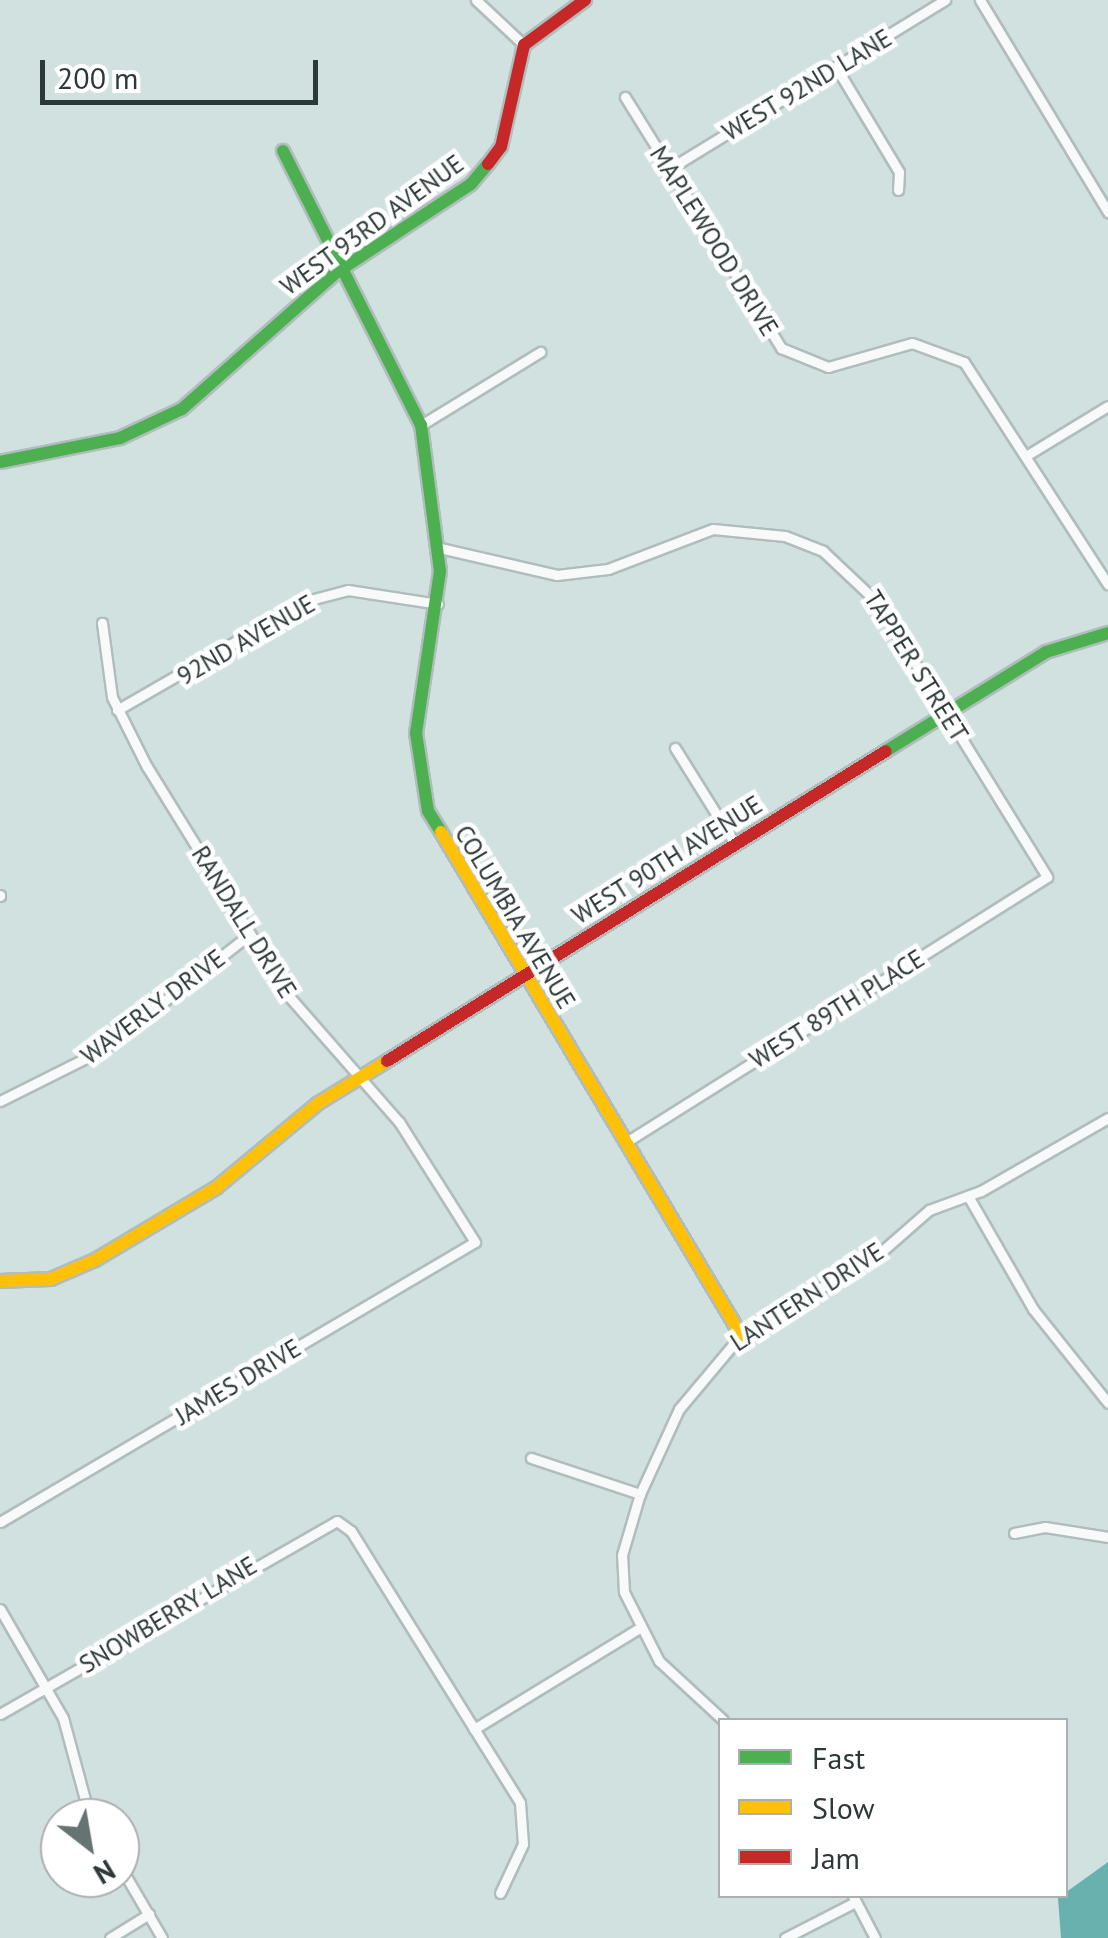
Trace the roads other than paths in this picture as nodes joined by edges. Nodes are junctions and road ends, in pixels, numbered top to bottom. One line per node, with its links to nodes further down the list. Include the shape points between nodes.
1 (476, 0): 5 (street)
2 (585, 0): 5 (street)
3 (946, 0): 6 (street, WEST 92ND LANE)
4 (980, 0): 11 (street)
5 (524, 46): 12 (street, WEST 93RD AVENUE, via 491,166)
6 (836, 67): 9 (street, WEST 92ND LANE); 10 (street, via 899,172)
7 (626, 97): 9 (street, MAPLEWOOD DRIVE)
8 (283, 151): 12 (street, COLUMBIA AVENUE)
9 (669, 169): 16 (street, MAPLEWOOD DRIVE, via 788,354 828,367 894,344 944,350 978,374)
10 (898, 190)
11 (1108, 212)
12 (338, 272): 15 (street, COLUMBIA AVENUE); 17 (street, WEST 93RD AVENUE, via 161,422)
13 (540, 352): 15 (street)
14 (1108, 406): 16 (street)
15 (421, 425): 18 (street, COLUMBIA AVENUE)
16 (1028, 454): 19 (street, MAPLEWOOD DRIVE)
17 (0, 462)
18 (440, 548): 20 (street, COLUMBIA AVENUE); 24 (street, TAPPER STREET, via 557,575 608,569 704,530 794,539 863,582)
19 (1108, 585)
20 (438, 604): 23 (street, 92ND AVENUE, via 348,590 306,600); 29 (street, COLUMBIA AVENUE, via 417,716 419,782 445,850)
21 (102, 623): 23 (street, RANDALL DRIVE)
22 (1108, 633): 24 (street, WEST 90TH AVENUE, via 1046,652)
23 (117, 710): 28 (street, RANDALL DRIVE)
24 (947, 713): 26 (street, WEST 90TH AVENUE); 27 (street, TAPPER STREET)
25 (675, 748): 26 (street)
26 (735, 844): 29 (street, WEST 90TH AVENUE)
27 (1047, 878): 33 (street, WEST 89TH PLACE)
28 (250, 934): 30 (street, RANDALL DRIVE, via 294,1002); 31 (street, WAVERLY DRIVE, via 102,1050)
29 (523, 976): 30 (street, WEST 90TH AVENUE); 33 (street, COLUMBIA AVENUE)
30 (363, 1076): 35 (street, RANDALL DRIVE); 36 (street, WEST 90TH AVENUE, via 294,1120 216,1188 84,1266 51,1279)
31 (0, 1100)
32 (1108, 1118): 34 (street, LANTERN DRIVE)
33 (627, 1140): 37 (street, COLUMBIA AVENUE)
34 (968, 1196): 37 (street, LANTERN DRIVE, via 930,1210 881,1252); 38 (street, via 1033,1309)
35 (475, 1242): 41 (street, JAMES DRIVE)
36 (0, 1282)
37 (741, 1335): 40 (street, LANTERN DRIVE, via 679,1409)
38 (1108, 1403)
39 (531, 1458): 40 (street)
40 (640, 1494): 45 (street, LANTERN DRIVE, via 622,1564)
41 (0, 1522)
42 (1014, 1533): 43 (street, via 1045,1527)
43 (1108, 1538)
44 (0, 1609): 46 (street)
45 (638, 1629): 48 (street, LANTERN DRIVE, via 676,1680); 49 (street)
46 (46, 1687): 47 (street, SNOWBERRY LANE); 49 (street, SNOWBERRY LANE, via 337,1521 351,1531); 50 (street)
47 (0, 1714)
48 (721, 1718)
49 (474, 1728): 51 (street, via 524,1820 521,1851)
50 (83, 1798)
51 (500, 1893)
52 (139, 1898): 54 (street)
53 (854, 1899): 57 (street); 58 (street)
54 (148, 1914): 55 (street); 56 (street)
55 (110, 1938)
56 (162, 1938)
57 (785, 1938)
58 (874, 1938)

